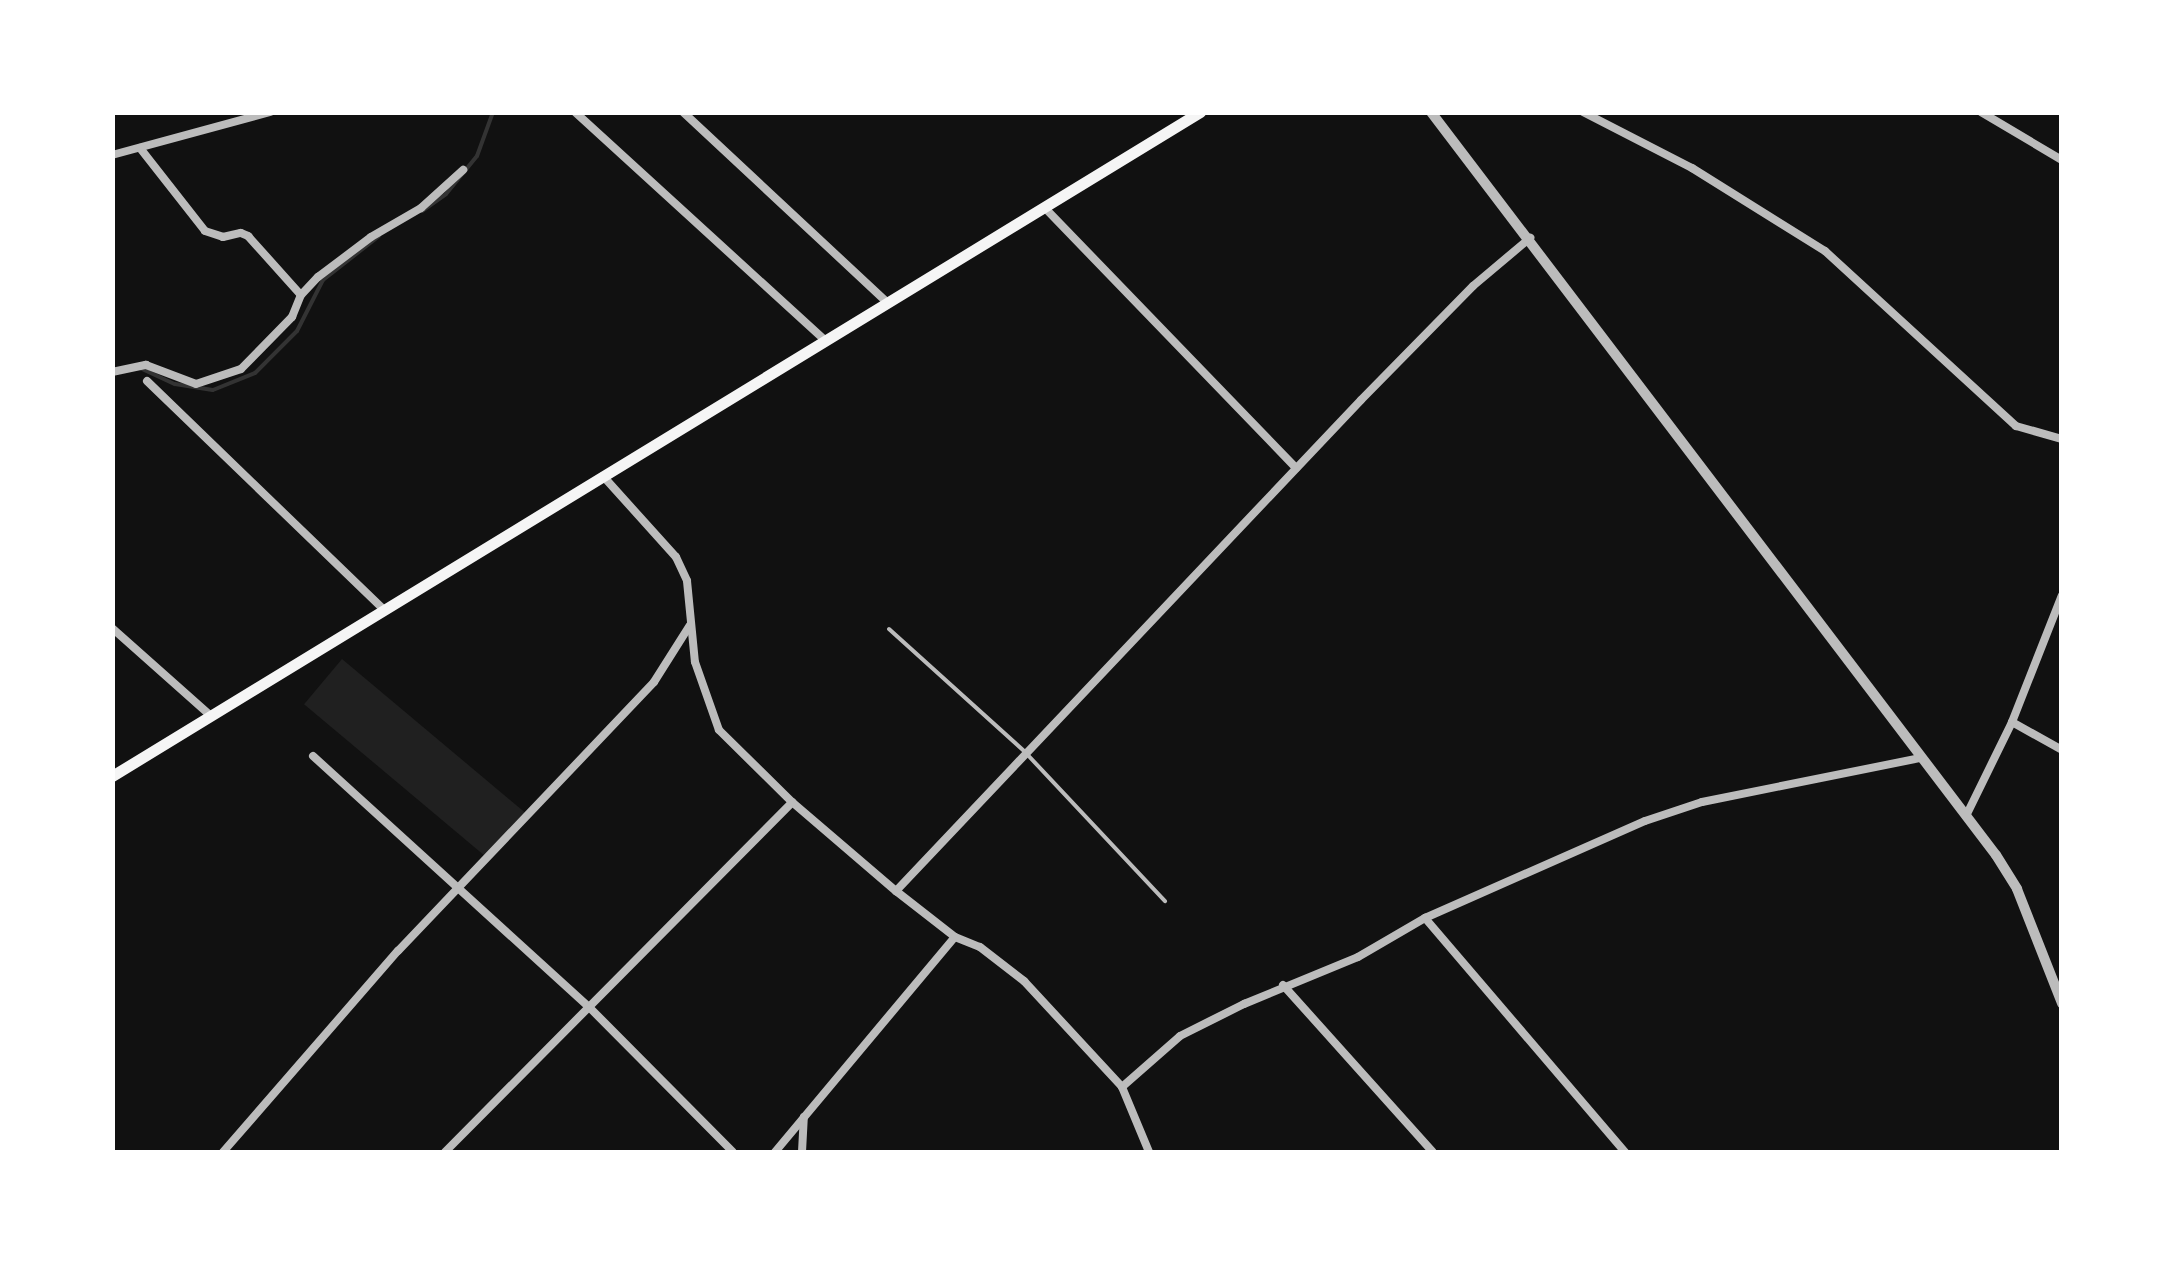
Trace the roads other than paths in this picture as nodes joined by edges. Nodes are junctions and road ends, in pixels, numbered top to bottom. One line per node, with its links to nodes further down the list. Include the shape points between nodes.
1 (270, 112): 8 (street)
2 (575, 112): 16 (street)
3 (683, 112): 15 (street)
4 (1200, 112): 12 (main road)
5 (1431, 112): 13 (street)
6 (1583, 112): 19 (street, via 1692,168 1825,251 2016,426)
7 (1981, 112): 10 (street)
8 (140, 148): 9 (street); 14 (street, via 205,231 248,236)
9 (112, 155)
10 (2062, 160)
11 (463, 170): 14 (street)
12 (1044, 207): 15 (main road); 20 (street)
13 (1530, 238): 20 (street, via 1473,286); 32 (street)
14 (302, 295): 17 (street, via 259,354 220,380 184,382 146,365)
15 (888, 303): 16 (main road)
16 (826, 341): 21 (main road)
17 (112, 372)
18 (147, 381): 23 (street)
19 (2062, 439)
20 (1296, 468): 30 (street)
21 (603, 476): 23 (main road); 24 (street, via 676,557 687,581)
22 (2062, 595): 28 (street)
23 (384, 610): 27 (main road)
24 (690, 625): 34 (street, via 719,730); 36 (street, via 654,682)
25 (112, 628): 27 (street)
26 (889, 629): 30 (lane)
27 (211, 716): 33 (main road)
28 (2012, 722): 29 (street); 35 (street)
29 (2062, 750)
30 (1024, 752): 37 (street); 38 (lane)
31 (313, 756): 36 (street)
32 (1922, 758): 35 (street); 39 (street, via 1681,807)
33 (112, 776)
34 (792, 802): 37 (street); 43 (street)
35 (1966, 816): 42 (street, via 2016,888)
36 (459, 886): 43 (street); 46 (street)
37 (896, 891): 40 (street)
38 (1165, 902)
39 (1425, 918): 41 (street, via 1358,957); 53 (street)
40 (955, 937): 44 (street, via 980,947 1024,981); 45 (street)
41 (1283, 985): 44 (street, via 1180,1036); 52 (street)
42 (2062, 1003)
43 (589, 1007): 47 (street); 48 (street)
44 (1122, 1087): 51 (street)
45 (804, 1114): 49 (street); 50 (street)
46 (223, 1152)
47 (444, 1152)
48 (733, 1152)
49 (775, 1152)
50 (802, 1152)
51 (1148, 1152)
52 (1432, 1152)
53 (1624, 1152)

